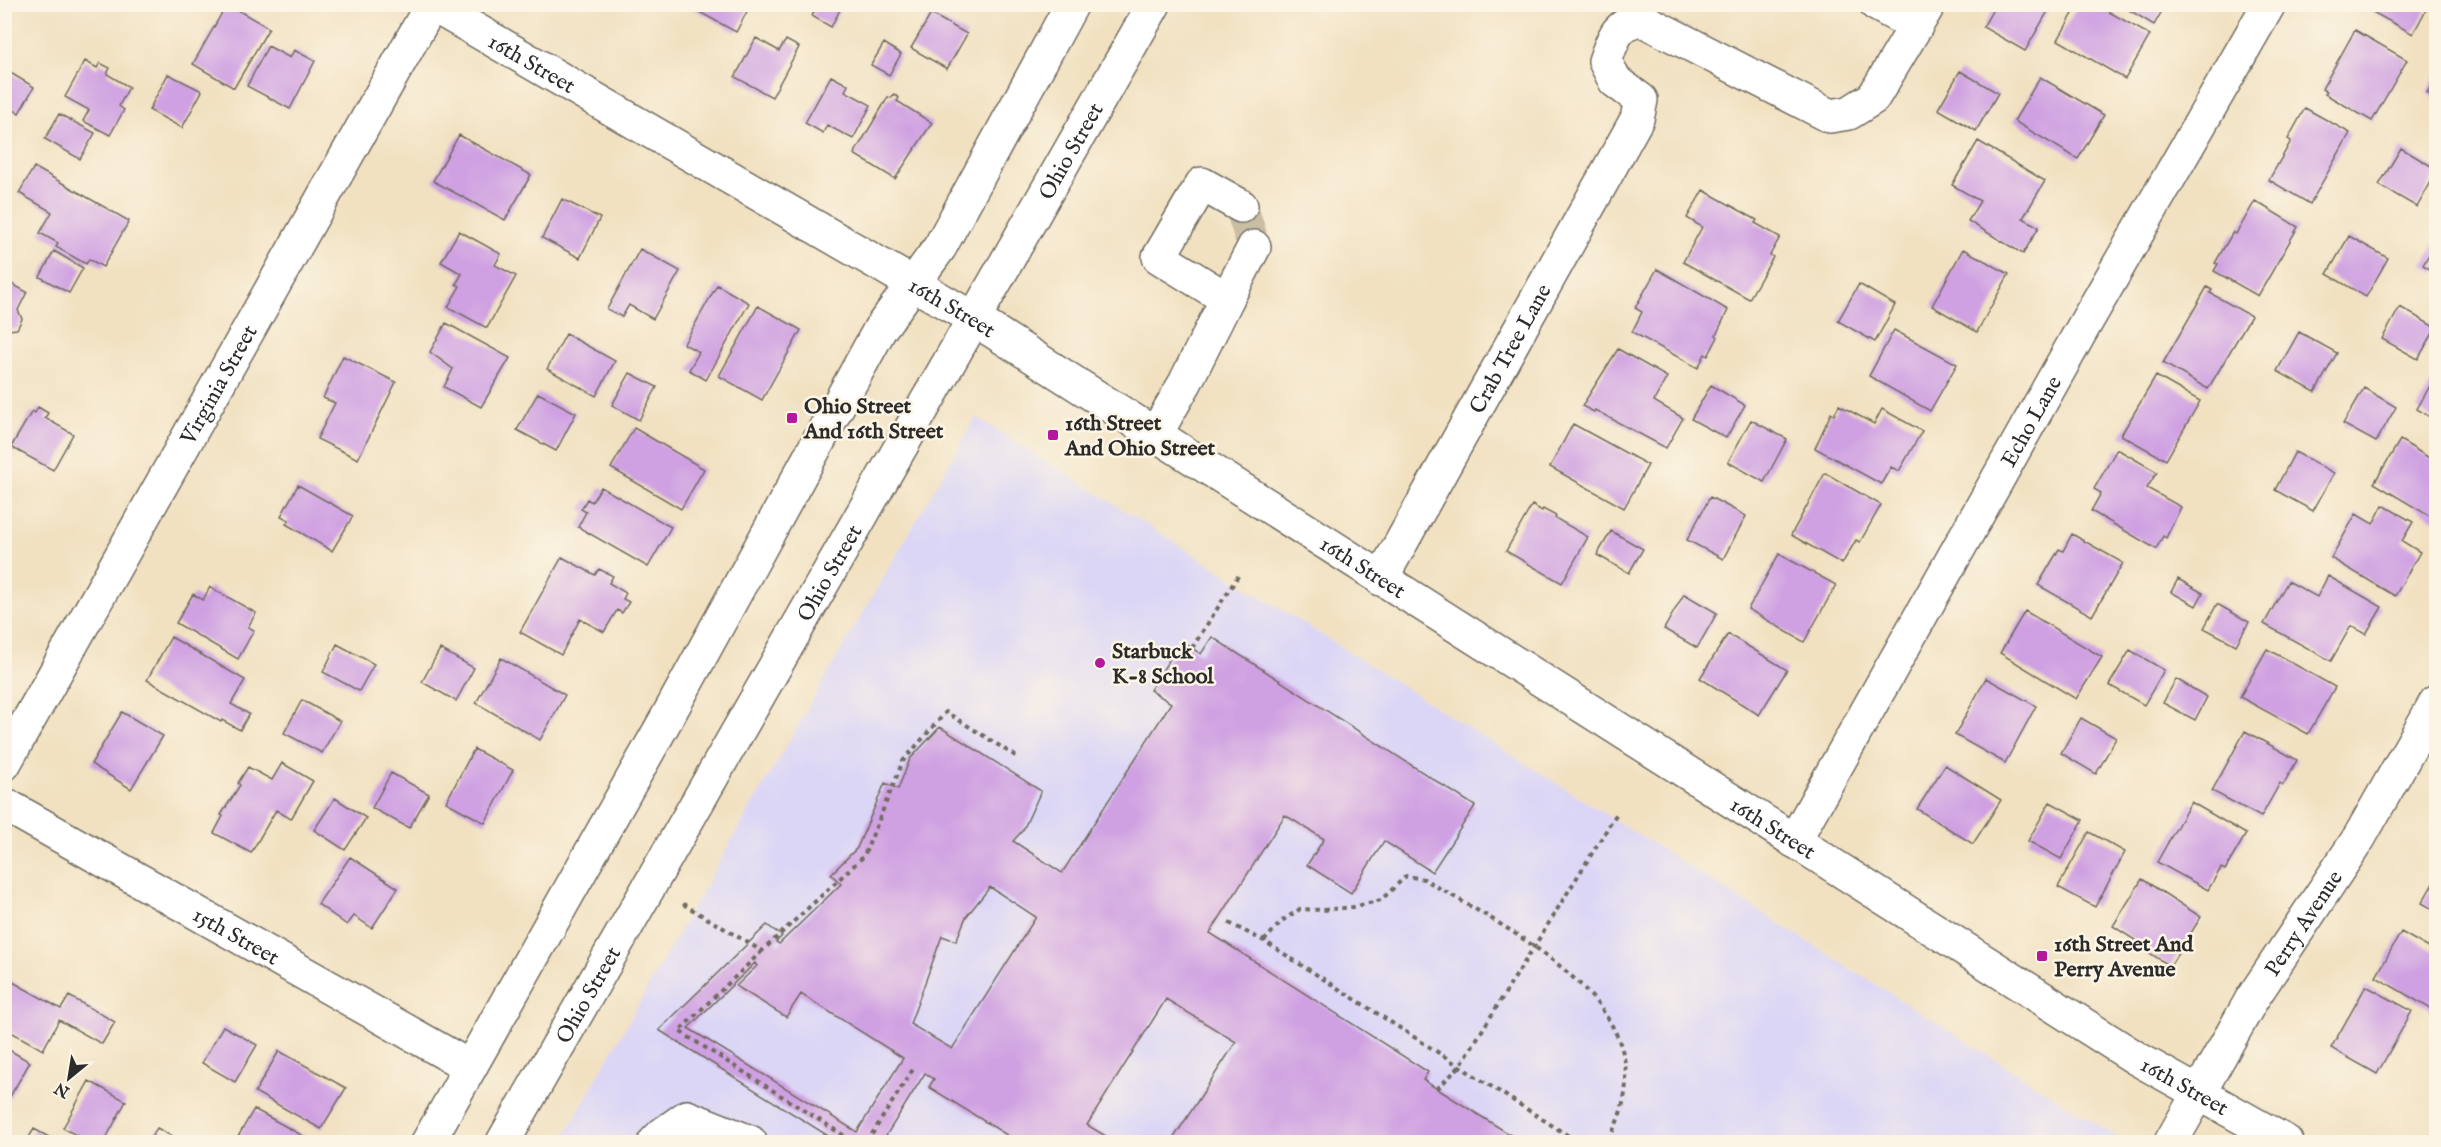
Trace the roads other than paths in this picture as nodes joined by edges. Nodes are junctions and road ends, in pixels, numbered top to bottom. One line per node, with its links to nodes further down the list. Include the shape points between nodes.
1 (1072, 4): 10 (street, via 940,247)
2 (1154, 4): 12 (street, Ohio Street)
3 (1876, 4): 7 (street)
4 (2269, 4): 18 (street, Echo Lane)
5 (432, 5): 10 (street, 16th Street); 16 (street, Virginia Street)
6 (1643, 11): 7 (street, via 1830,116 1849,113 1874,98); 14 (street, Crab Tree Lane, via 1623,25 1605,62 1615,81 1641,100 1637,119)
7 (1923, 15)
8 (1241, 206): 11 (street, via 1202,184 1159,257)
9 (1254, 248): 11 (street)
10 (913, 282): 12 (street, 16th Street); 19 (street, via 880,328)
11 (1227, 299): 13 (street)
12 (974, 319): 13 (street, 16th Street); 22 (street, Ohio Street)
13 (1155, 435): 14 (street, 16th Street)
14 (1381, 579): 18 (street, 16th Street)
15 (2436, 702): 20 (street, Perry Avenue, via 2359,838 2252,999)
16 (4, 764)
17 (4, 804): 19 (street, 15th Street)
18 (1794, 841): 20 (street, 16th Street)
19 (470, 1067): 21 (street)
20 (2198, 1094): 25 (street, Perry Avenue); 26 (street, 16th Street)
21 (428, 1143)
22 (503, 1143)
23 (655, 1143): 24 (street, via 687,1117)
24 (750, 1143)
25 (2171, 1143)
26 (2286, 1143)

